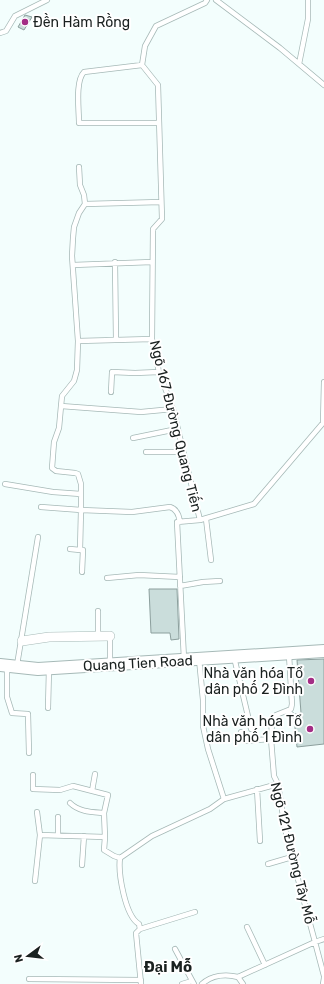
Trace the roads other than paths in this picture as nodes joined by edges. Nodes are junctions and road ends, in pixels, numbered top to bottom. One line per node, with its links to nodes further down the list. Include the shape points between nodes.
1 (47, 0): 5 (lane, via 15,16 6,31)
2 (207, 0): 7 (lane, via 156,26 145,46)
3 (216, 0): 6 (lane)
4 (308, 0): 6 (lane, via 308,19)
5 (0, 33)
6 (299, 64): 8 (lane)
7 (142, 65): 9 (lane, Ngõ 167 Đường Quang Tiến, via 158,85); 9 (lane, via 84,72 79,83 79,123)
8 (324, 85)
9 (159, 123): 11 (lane, Ngõ 167 Đường Quang Tiến)
10 (79, 168): 12 (lane)
11 (162, 202): 12 (lane); 14 (lane, Ngõ 167 Đường Quang Tiến, via 162,219 153,229)
12 (85, 204): 15 (lane, via 74,227)
13 (115, 262): 14 (lane); 15 (lane); 18 (lane)
14 (152, 262): 16 (lane, Ngõ 167 Đường Quang Tiến)
15 (73, 265): 17 (lane)
16 (152, 339): 18 (lane); 19 (lane, Ngõ 167 Đường Quang Tiến)
17 (78, 340): 18 (lane); 22 (lane, via 77,370 74,381 62,396)
18 (116, 340)
19 (159, 372): 21 (lane, via 112,372); 23 (lane, Ngõ 167 Đường Quang Tiến)
20 (324, 382): 32 (lane, via 323,423 254,504)
21 (111, 392)
22 (61, 406): 23 (lane, via 141,412); 29 (lane, via 52,468 56,472 78,474)
23 (172, 409): 24 (lane, Ngõ 167 Đường Quang Tiến)
24 (177, 429): 25 (lane); 27 (lane, Ngõ 167 Đường Quang Tiến)
25 (133, 438)
26 (146, 452): 27 (lane)
27 (183, 452): 33 (lane, Ngõ 167 Đường Quang Tiến)
28 (5, 484): 29 (lane)
29 (81, 494): 31 (lane)
30 (42, 507): 31 (lane)
31 (81, 510): 34 (lane, via 132,512 170,507 177,511); 37 (lane)
32 (206, 519): 33 (lane); 38 (lane)
33 (200, 520): 34 (lane, Ngõ 167 Đường Quang Tiến)
34 (180, 522): 40 (lane, Ngõ 167 Đường Quang Tiến, via 177,522)
35 (38, 537): 47 (lane)
36 (70, 549): 37 (lane)
37 (80, 550): 39 (lane, via 83,550)
38 (210, 560)
39 (82, 572)
40 (180, 577): 41 (lane, via 139,575); 43 (lane, Ngõ 167 Đường Quang Tiến)
41 (107, 578)
42 (220, 581): 43 (lane)
43 (180, 586): 52 (lane, Ngõ 167 Đường Quang Tiến)
44 (98, 611): 45 (lane)
45 (98, 636): 46 (street); 47 (street)
46 (110, 636): 53 (lane)
47 (22, 640): 54 (lane)
48 (320, 652): 49 (street, Quang Tien Road)
49 (289, 653): 50 (street, Quang Tien Road); 57 (lane, via 293,699 292,707)
50 (234, 657): 51 (street, Quang Tien Road); 59 (lane)
51 (199, 659): 52 (street, Quang Tien Road); 68 (lane, via 203,726)
52 (184, 660): 53 (street, Quang Tien Road)
53 (110, 665): 55 (street, Quang Tien Road)
54 (8, 666): 55 (street, Quang Tien Road); 62 (lane, via 7,696 12,713 28,714)
55 (49, 668): 56 (lane)
56 (48, 708)
57 (288, 711): 58 (lane); 61 (lane, Ngõ 121 Đường Tây Mỗ, via 274,718 271,727)
58 (292, 715)
59 (251, 729)
60 (241, 732): 61 (lane, via 245,741)
61 (272, 739): 65 (lane, Ngõ 121 Đường Tây Mỗ, via 274,776)
62 (30, 753)
63 (95, 774): 67 (lane)
64 (33, 775): 67 (lane, via 33,789 60,790 72,786)
65 (278, 784): 66 (lane); 78 (lane, Ngõ 121 Đường Tây Mỗ)
66 (258, 789): 68 (lane); 77 (lane)
67 (92, 791): 71 (lane, via 108,795)
68 (224, 799): 79 (lane, via 210,809 152,836)
69 (70, 803): 71 (lane, via 83,811)
70 (37, 812): 73 (lane)
71 (104, 814): 76 (lane)
72 (58, 818): 74 (lane)
73 (40, 835): 74 (lane); 82 (lane)
74 (58, 835): 75 (lane)
75 (84, 836): 76 (lane); 81 (lane)
76 (105, 837): 79 (lane, via 104,850)
77 (260, 841)
78 (292, 857): 80 (lane); 87 (lane, Ngõ 121 Đường Tây Mỗ)
79 (120, 858): 85 (lane, via 118,868 123,894)
80 (268, 864)
81 (82, 865)
82 (35, 880)
83 (195, 912): 85 (lane)
84 (247, 927): 89 (lane)
85 (140, 929): 93 (lane, via 136,933)
86 (324, 939): 87 (lane)
87 (315, 942): 89 (lane, Ngõ 121 Đường Tây Mỗ); 90 (lane)
88 (175, 949): 94 (lane)
89 (265, 965): 91 (lane, Ngõ 121 Đường Tây Mỗ)
90 (324, 977): 98 (lane)
91 (238, 978): 96 (lane, via 216,976); 97 (lane)
92 (29, 979): 93 (lane)
93 (141, 982)
94 (193, 982): 95 (lane)
95 (182, 984)
96 (202, 984)
97 (243, 984)
98 (323, 984)

